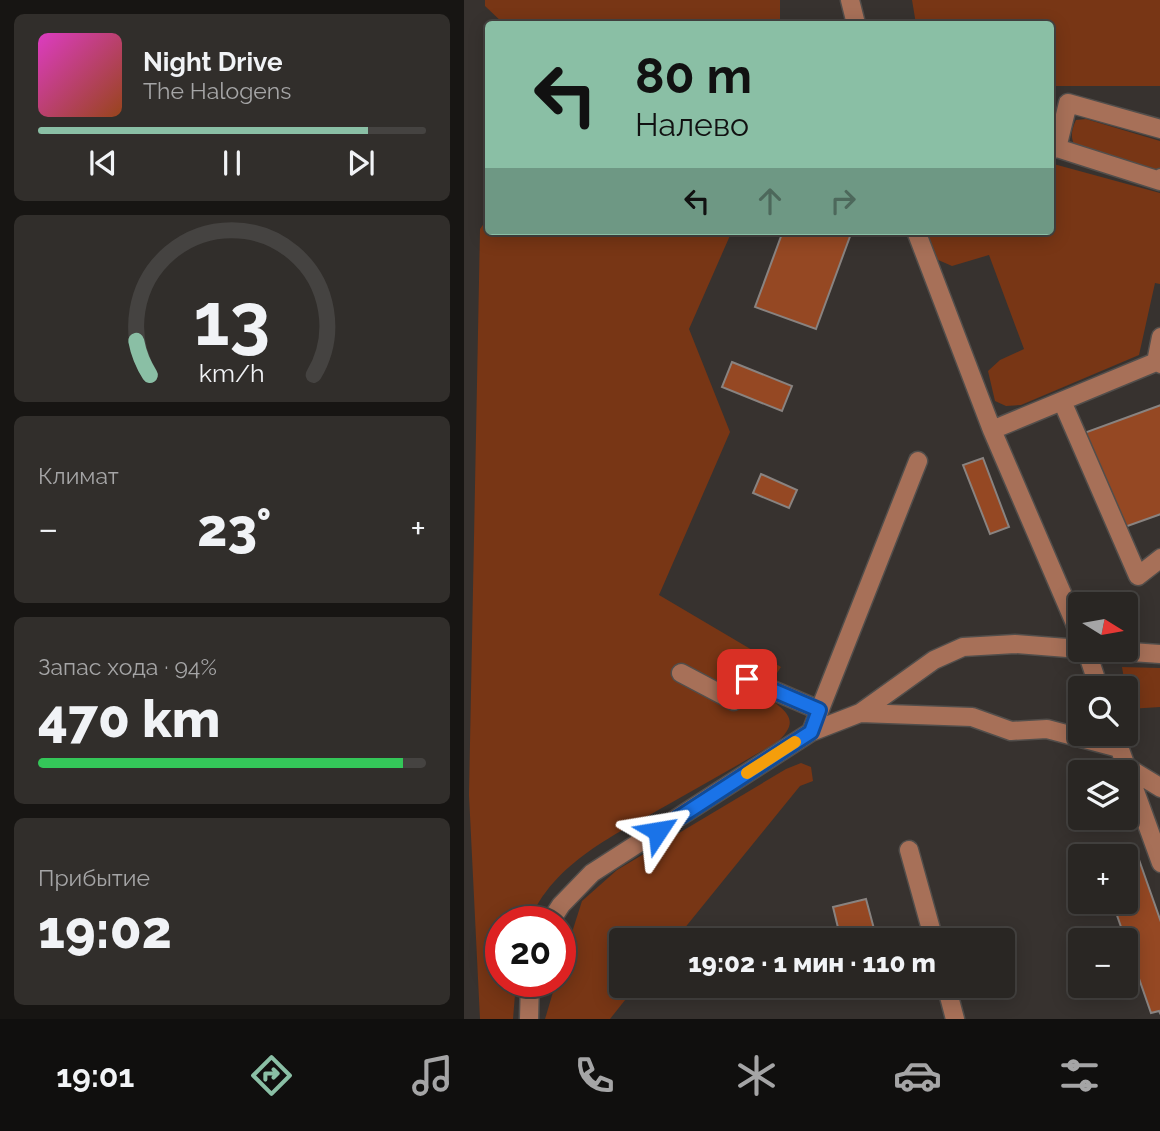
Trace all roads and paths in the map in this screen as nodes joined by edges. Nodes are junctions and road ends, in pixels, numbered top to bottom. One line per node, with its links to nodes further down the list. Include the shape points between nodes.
1 (850, 0): 2 (street)
2 (855, 21)
3 (1160, 129): 4 (street, via 1068,103)
4 (1054, 149): 5 (street)
5 (1160, 178)
6 (918, 235): 10 (street)
7 (1160, 337): 8 (street)
8 (1158, 363): 9 (street)
9 (1062, 401): 10 (street); 12 (street, via 1138,576)
10 (992, 430): 13 (street)
11 (918, 461): 18 (street)
12 (1160, 558)
13 (1068, 607)
14 (1068, 648): 19 (street, via 1015,644 963,647 934,660)
15 (1138, 652): 16 (street)
16 (1160, 654)
17 (681, 673): 18 (street, via 734,701 747,679)
18 (819, 710): 20 (street)
19 (860, 713): 20 (street); 21 (street, via 972,718 1011,731)
20 (811, 732): 27 (street, via 592,873)
21 (1068, 732)
22 (1138, 774): 23 (street)
23 (1160, 788)
24 (1138, 802): 26 (street)
25 (909, 850): 28 (street)
26 (1160, 863)
27 (560, 906)
28 (931, 928)
29 (530, 997): 31 (street)
30 (949, 998): 32 (street)
31 (529, 1019)
32 (955, 1019)

